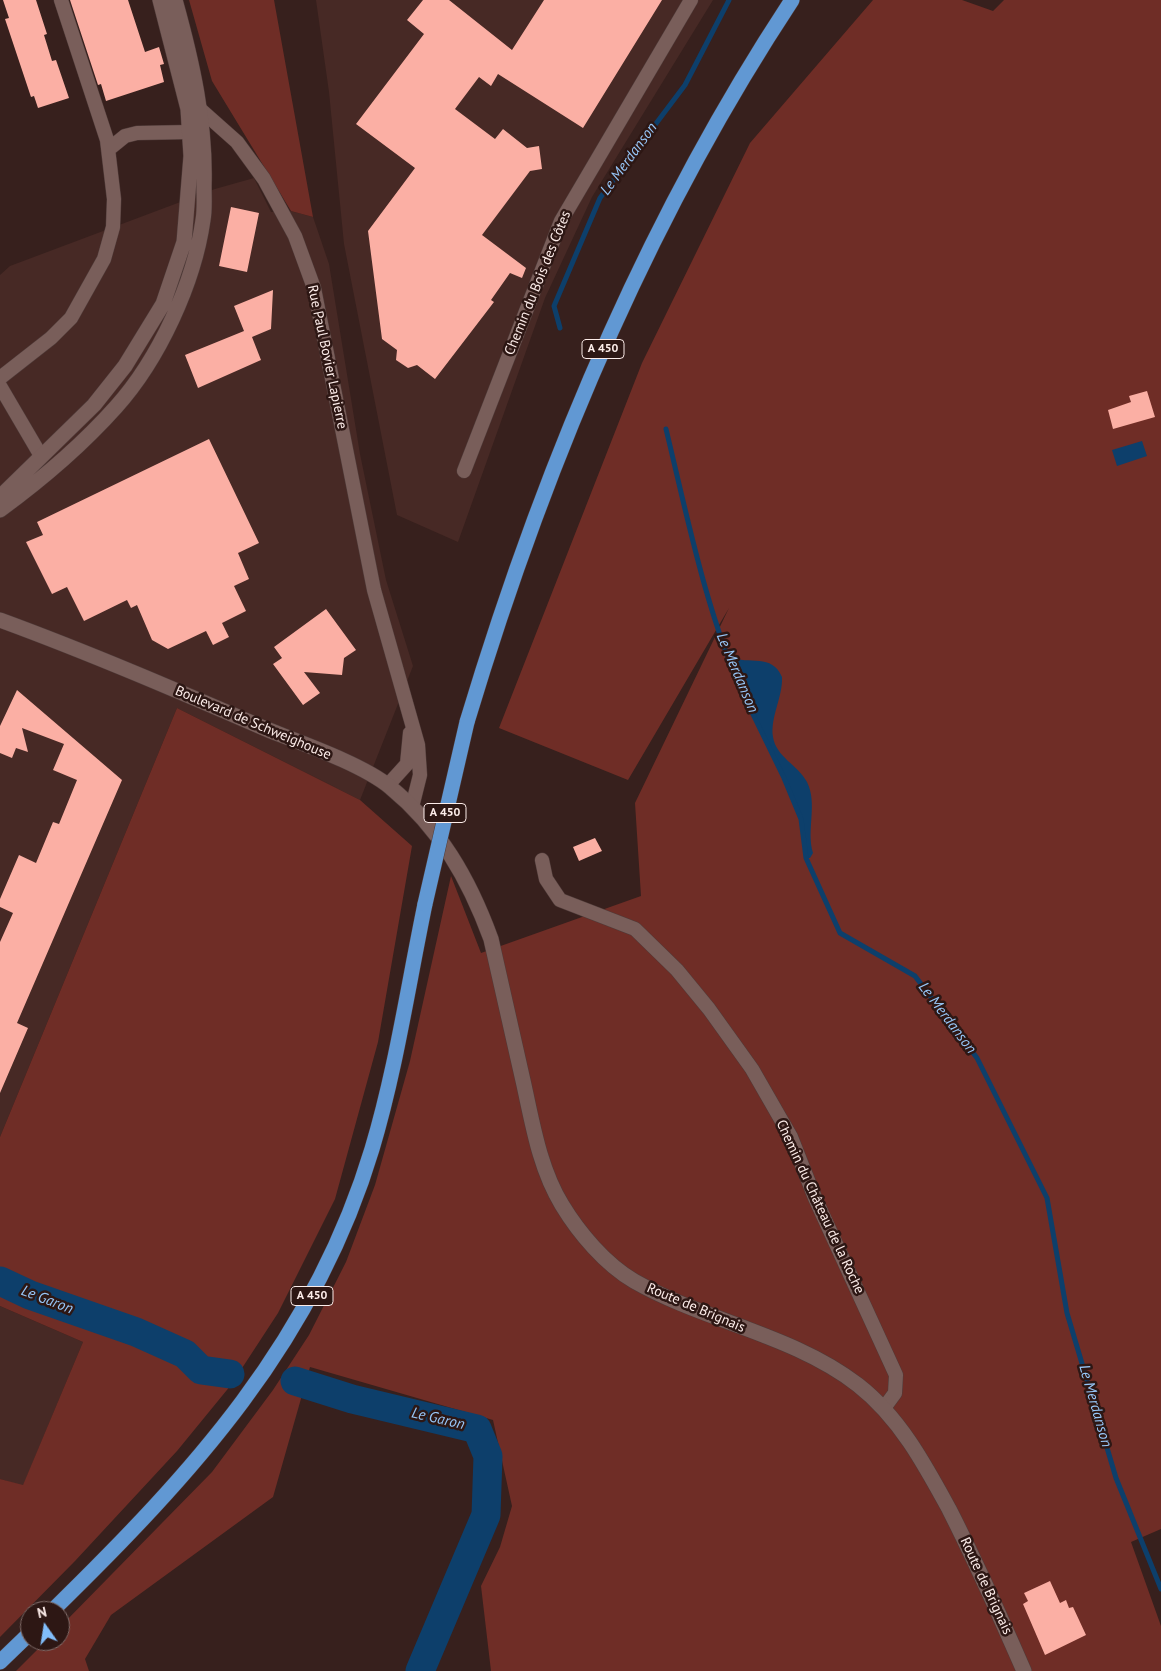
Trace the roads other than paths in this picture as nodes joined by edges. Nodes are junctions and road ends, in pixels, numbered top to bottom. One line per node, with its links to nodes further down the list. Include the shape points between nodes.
1 (61, 0): 8 (street)
2 (160, 0): 7 (street, via 188,109)
3 (174, 0): 6 (street)
4 (691, 0): 12 (street, Chemin du Bois des Côtes, via 561,221)
5 (792, 0): 22 (highway, A 450, bridge, via 738,86 690,172 609,335 540,504 467,722 381,1117 356,1198 323,1274 277,1355 222,1430 134,1529)
6 (201, 110): 14 (street, via 205,164 203,220 183,295 162,342 117,407 30,488); 16 (street, Rue Paul Bovier Lapierre, via 237,142 264,178 295,236 314,288 374,590)
7 (190, 132): 8 (street, via 137,133 124,136); 11 (street, via 184,242 162,304 120,373 94,405)
8 (109, 149): 9 (street, via 113,227 104,259 71,318)
9 (0, 378)
10 (0, 386): 11 (street)
11 (41, 456): 13 (street)
12 (464, 471)
13 (0, 497)
14 (0, 510)
15 (0, 620): 17 (street, Boulevard de Schweighouse, via 107,661 318,750)
16 (410, 715): 17 (street, Rue Paul Bovier Lapierre, via 407,764); 18 (street, Rue Paul Bovier Lapierre, via 418,745 420,775)
17 (388, 785): 18 (street, Boulevard de Schweighouse)
18 (412, 807): 20 (street, Boulevard de Schweighouse, via 440,839)
19 (542, 860): 21 (street, Chemin du Château de la Roche, via 546,879 560,900 635,929 677,970 710,1009 752,1069 790,1137 896,1375 895,1393)
20 (467, 880): 21 (street, Route de Brignais, via 492,939 546,1174 583,1234 606,1260 633,1280 816,1360 856,1384)
21 (884, 1408): 25 (street, Route de Brignais, via 907,1437 940,1494 988,1588)
22 (62, 1601)
23 (20, 1643): 24 (highway)
24 (0, 1662)
25 (1024, 1671)

